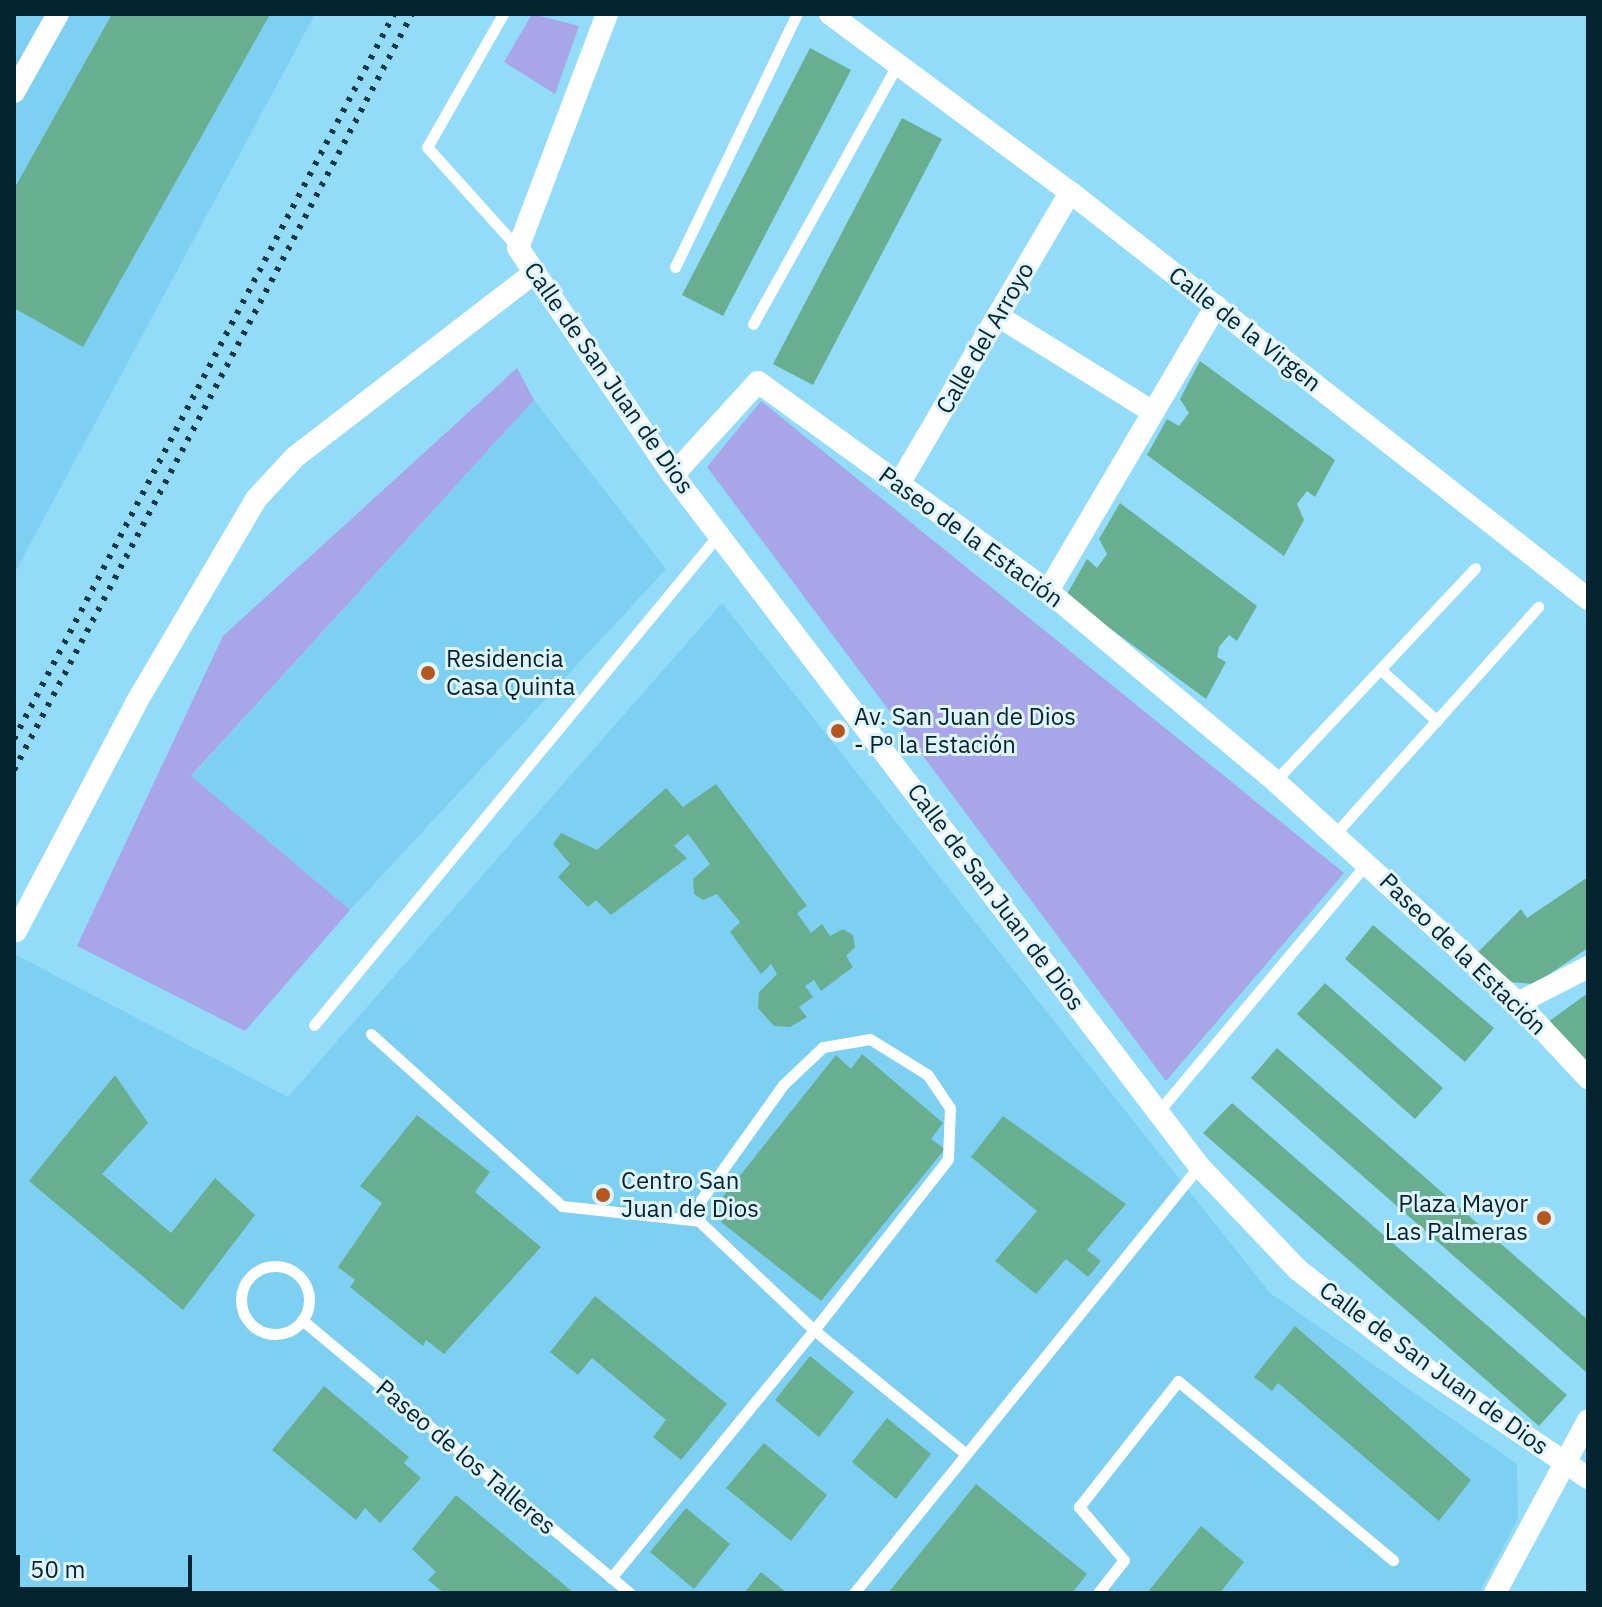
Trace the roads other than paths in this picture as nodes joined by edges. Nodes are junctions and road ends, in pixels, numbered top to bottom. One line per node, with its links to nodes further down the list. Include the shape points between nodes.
1 (58, 14): 7 (street)
2 (503, 14): 9 (lane, Calle de San Juan de Dios, via 427,147)
3 (607, 14): 9 (street, Calle de San Juan de Dios)
4 (797, 14): 10 (lane)
5 (830, 14): 6 (street, Calle de la Virgen)
6 (898, 64): 8 (street, Calle de la Virgen); 14 (lane)
7 (14, 92)
8 (1070, 192): 12 (street, Calle de la Virgen); 13 (street, Calle del Arroyo)
9 (518, 248): 11 (street, Calle de San Juan de Dios)
10 (675, 267)
11 (535, 272): 16 (street, Calle de San Juan de Dios); 28 (street, via 295,457 256,499 136,703)
12 (1216, 306): 15 (street); 21 (street, Calle de la Virgen)
13 (998, 316): 15 (street); 17 (street, Calle del Arroyo)
14 (753, 324)
15 (1153, 412): 20 (street)
16 (673, 475): 17 (street, Paseo de la Estación, via 758,382); 18 (street, Calle de San Juan de Dios)
17 (899, 484): 20 (street, Paseo de la Estación)
18 (720, 534): 31 (lane); 34 (street, Calle de San Juan de Dios)
19 (1475, 568): 23 (lane)
20 (1048, 591): 25 (street, Paseo de la Estación)
21 (1588, 599)
22 (1538, 607): 24 (lane)
23 (1380, 669): 24 (lane); 25 (lane)
24 (1437, 721): 26 (lane)
25 (1275, 781): 26 (street, Paseo de la Estación)
26 (1335, 834): 27 (street, Paseo de la Estación)
27 (1367, 863): 30 (street, Paseo de la Estación); 34 (lane)
28 (16, 931)
29 (1588, 967): 30 (street)
30 (1518, 1003): 33 (street, Paseo de la Estación)
31 (314, 1025)
32 (371, 1034): 36 (lane, via 562,1206)
33 (1588, 1078)
34 (1158, 1112): 35 (street, Calle de San Juan de Dios)
35 (1199, 1166): 40 (lane); 41 (street, Calle de San Juan de Dios, via 1297,1269 1417,1363)
36 (699, 1221): 38 (lane); 38 (lane, via 701,1200 774,1098 823,1047 870,1039 928,1075 950,1108 948,1159)
37 (302, 1320): 37 (lane, via 279,1333 259,1329 242,1303 246,1282 275,1266 296,1273 309,1293); 44 (lane, Paseo de los Talleres)
38 (814, 1330): 40 (lane); 44 (lane)
39 (1588, 1420): 41 (street)
40 (966, 1454): 46 (lane)
41 (1562, 1461): 42 (street, Calle de San Juan de Dios); 48 (street)
42 (1588, 1478)
43 (1393, 1560): 47 (lane, via 1178,1381 1079,1507 1124,1560)
44 (611, 1578): 45 (lane, Paseo de los Talleres)
45 (630, 1593)
46 (854, 1593)
47 (1098, 1593)
48 (1495, 1593)

